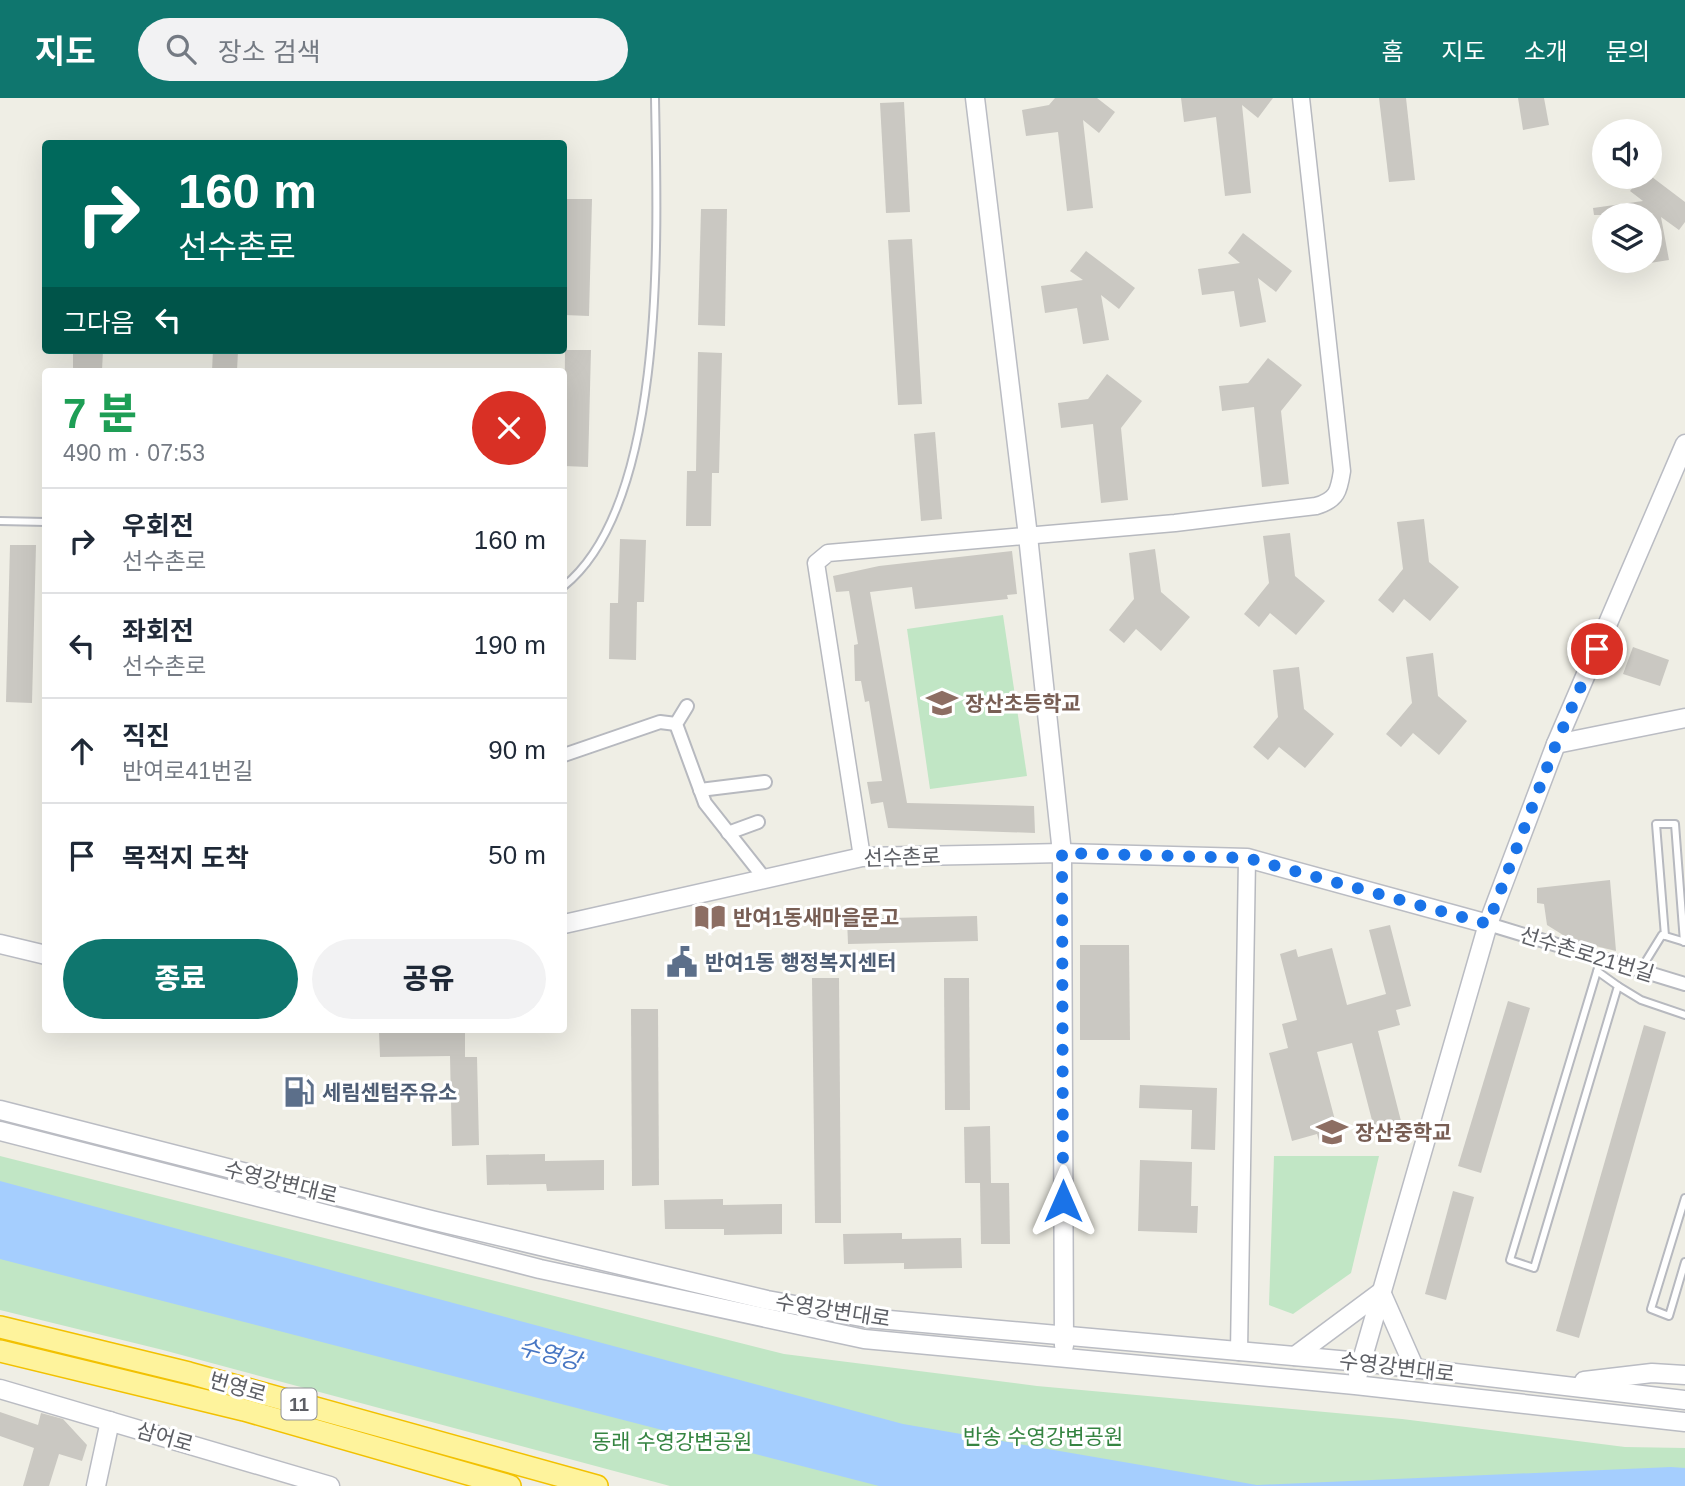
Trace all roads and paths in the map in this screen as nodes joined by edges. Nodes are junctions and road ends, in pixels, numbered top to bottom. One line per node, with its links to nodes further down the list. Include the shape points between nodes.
1 (655, 98): 8 (lane, via 657,213 650,369 625,489 597,547)
2 (975, 98): 7 (main road)
3 (1301, 98): 7 (street, via 1342,471 1339,492 1330,502 1316,506)
4 (1685, 444): 12 (main road)
5 (0, 521): 6 (lane)
6 (42, 522)
7 (1028, 536): 18 (main road); 19 (street, via 828,553 816,563)
8 (567, 584)
9 (687, 706): 11 (street)
10 (1685, 718): 12 (main road)
11 (676, 724): 13 (street, via 660,722); 15 (street)
12 (1556, 744): 23 (main road)
13 (567, 754)
14 (765, 782): 15 (street)
15 (700, 790): 17 (street)
16 (758, 822): 17 (street)
17 (728, 833): 21 (street)
18 (1062, 853): 19 (main road, 선수촌로); 20 (main road, 선수촌로); 40 (main road)
19 (862, 857): 21 (main road, 선수촌로)
20 (1247, 858): 23 (main road, 선수촌로); 42 (street)
21 (765, 879): 22 (main road, 선수촌로)
22 (567, 923)
23 (1488, 924): 28 (street, 선수촌로21번길); 38 (main road)
24 (1665, 936): 25 (lane); 25 (lane, via 1656,824 1675,824); 29 (lane)
25 (1685, 942)
26 (0, 944): 27 (main road)
27 (42, 955)
28 (1601, 958): 29 (street, 선수촌로21번길); 30 (lane)
29 (1640, 970): 31 (street, 선수촌로21번길)
30 (1597, 971): 32 (lane); 32 (lane, via 1510,1260 1534,1268)
31 (1685, 984)
32 (1618, 986): 33 (lane)
33 (1685, 1015)
34 (0, 1110): 40 (main road, 수영강변대로, via 768,1300 867,1318)
35 (0, 1131): 43 (main road, 수영강변대로, via 540,1269 760,1318 864,1339)
36 (1685, 1198): 37 (lane, via 1651,1309 1669,1316)
37 (1685, 1262)
38 (1381, 1292): 44 (main road); 45 (main road); 46 (main road)
39 (0, 1327): 57 (highway, 번영로 / 11, via 189,1373)
40 (1064, 1335): 42 (main road, 수영강변대로); 43 (main road)
41 (0, 1351): 56 (highway, 번영로 / 11, via 244,1410)
42 (1239, 1352): 44 (main road, 수영강변대로)
43 (1064, 1356): 48 (main road, 수영강변대로)
44 (1295, 1356): 45 (main road, 수영강변대로)
45 (1361, 1362): 46 (main road, 수영강변대로); 48 (main road)
46 (1415, 1370): 49 (main road, 수영강변대로)
47 (1685, 1375): 49 (main road, via 1652,1373)
48 (1355, 1384): 53 (main road, 수영강변대로)
49 (1554, 1385): 51 (main road, 수영강변대로)
50 (0, 1389): 52 (main road, 삼어로)
51 (1685, 1400)
52 (110, 1421): 54 (main road); 55 (main road, 삼어로)
53 (1685, 1422)
54 (96, 1486)
55 (330, 1486)
56 (510, 1486)
57 (597, 1486)

